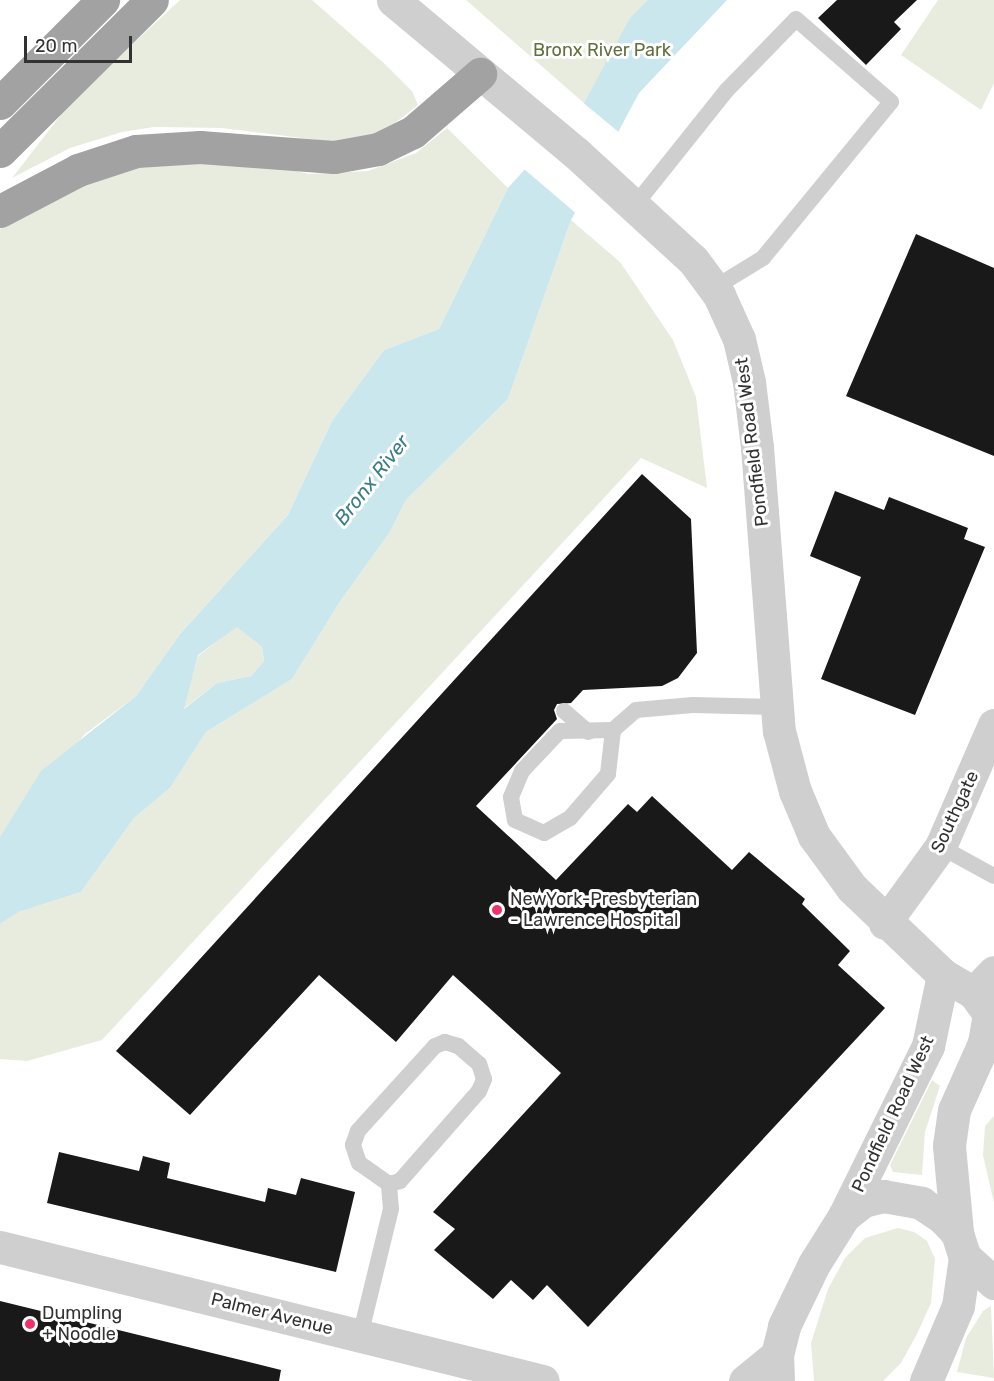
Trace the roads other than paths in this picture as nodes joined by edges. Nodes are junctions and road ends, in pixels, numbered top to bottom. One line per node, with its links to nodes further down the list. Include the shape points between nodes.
1 (103, 0): 5 (highway)
2 (152, 0): 6 (highway)
3 (393, 0): 4 (street, Pondfield Road West)
4 (480, 74): 7 (street, Pondfield Road West); 8 (highway, via 413,132 378,149 334,157 200,147 136,151 78,170)
5 (0, 102)
6 (0, 151)
7 (635, 205): 9 (street, Pondfield Road West, via 693,260); 9 (lane, via 726,91 796,20 891,102 763,258)
8 (0, 211)
9 (714, 288): 10 (street, Pondfield Road West, via 739,339 749,382)
10 (777, 707): 13 (lane, via 693,705 636,710); 17 (street, Pondfield Road West, via 779,731 795,791 814,836)
11 (564, 711): 14 (lane)
12 (994, 725): 15 (street, Southgate)
13 (613, 730): 14 (lane); 14 (lane, via 608,774 570,818 544,833 515,820 511,797 522,771 560,731)
14 (588, 732)
15 (941, 847): 16 (lane); 17 (street, Southgate)
16 (994, 876)
17 (885, 924): 18 (street, Pondfield Road West)
18 (943, 975): 19 (street, Pondfield Road West); 22 (street, Pondfield Road West, via 928,1046)
19 (984, 982): 20 (street, Pondfield Road West)
20 (989, 1045): 23 (street, Pondfield Road West, via 954,1110 949,1146)
21 (389, 1184): 21 (lane, via 400,1181 479,1091 484,1079 479,1064 458,1046 445,1042 435,1046 358,1131 353,1145 359,1163); 26 (lane, via 391,1209)
22 (844, 1216): 23 (street, via 863,1201 883,1196 906,1198 927,1206); 27 (street, Pondfield Road West, via 797,1295)
23 (961, 1245): 25 (street); 30 (street, Pondfield Road West, via 958,1306)
24 (0, 1247): 26 (street, Palmer Avenue)
25 (994, 1283)
26 (360, 1336): 28 (street, Palmer Avenue)
27 (777, 1368): 29 (street)
28 (543, 1381)
29 (745, 1381)
30 (926, 1381)

